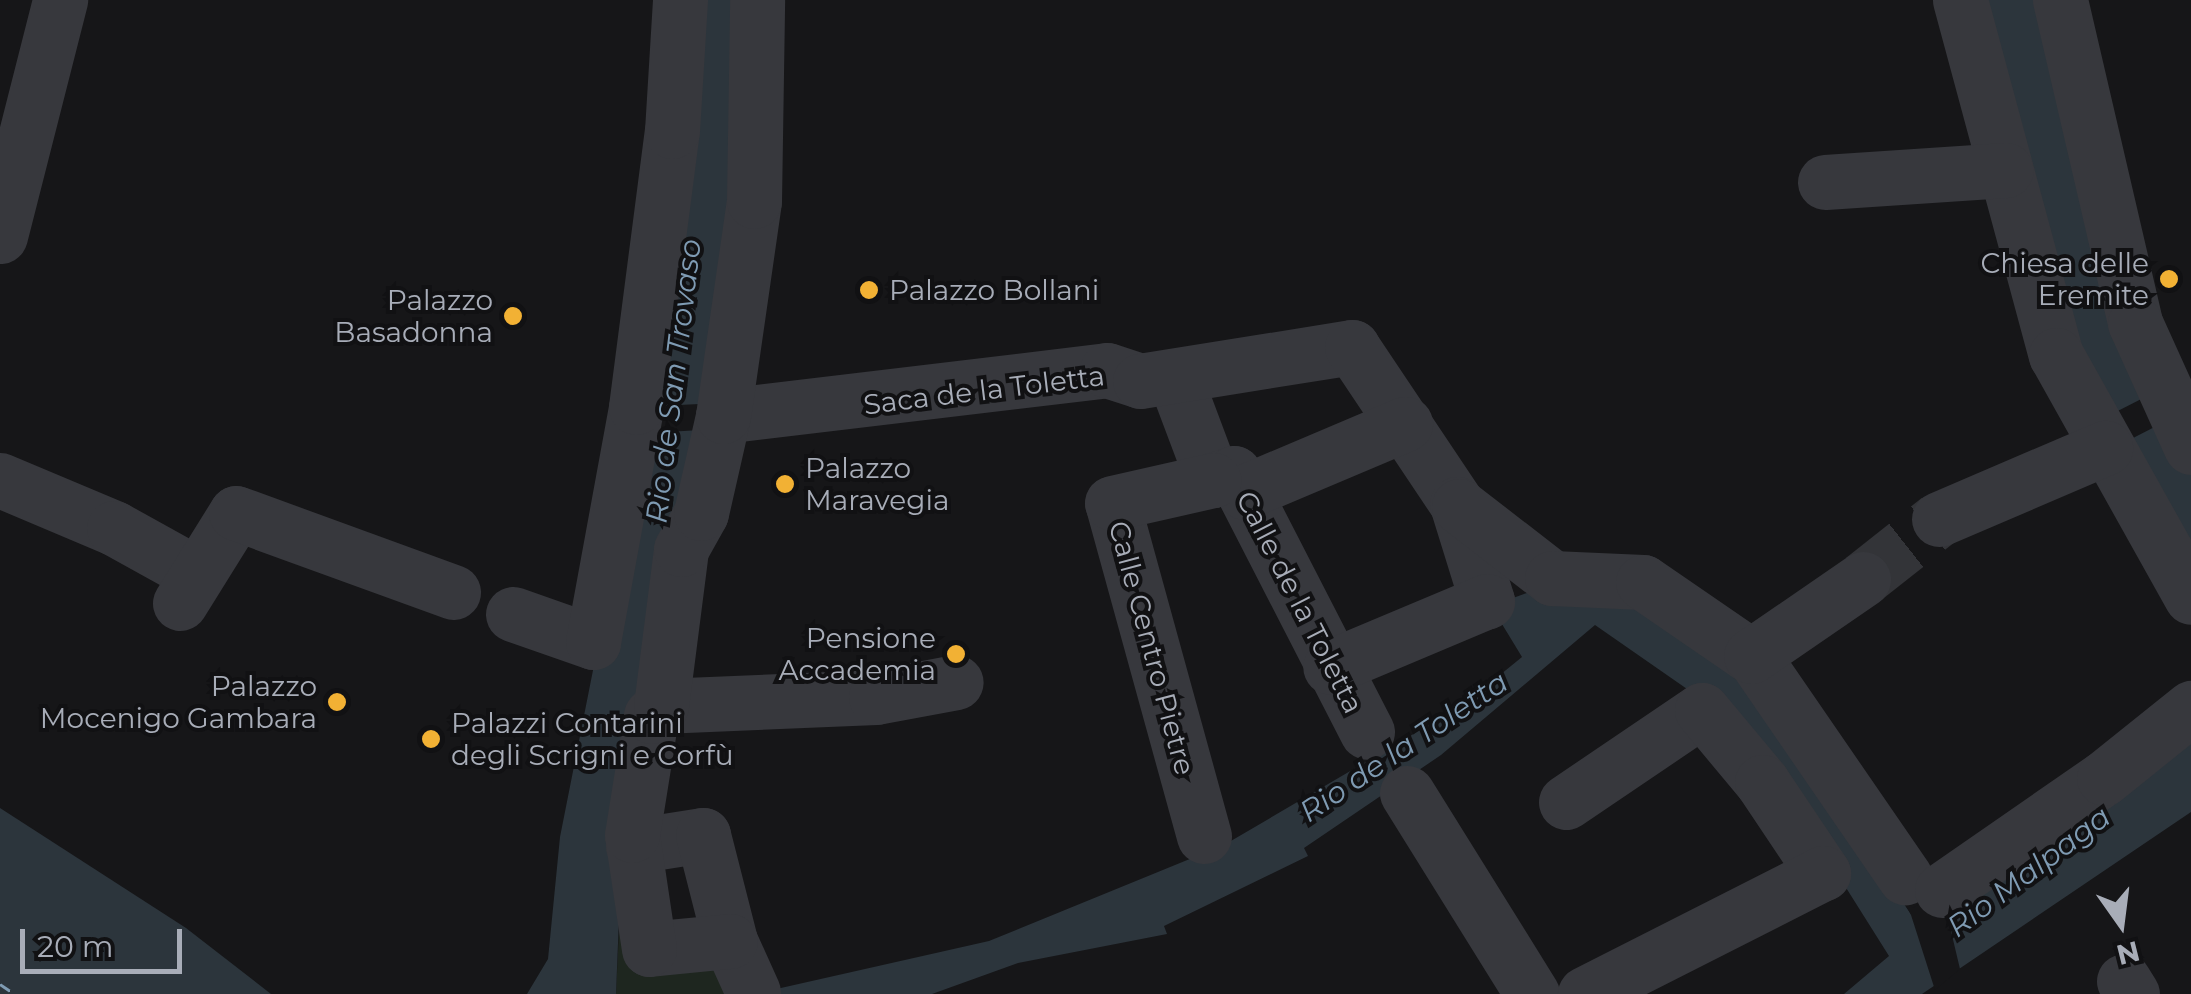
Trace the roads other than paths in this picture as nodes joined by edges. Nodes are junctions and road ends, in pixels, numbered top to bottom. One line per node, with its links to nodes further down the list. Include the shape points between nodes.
1 (60, 0): 8 (street)
2 (680, 0): 21 (street, via 672,130 634,421 593,642)
3 (757, 0): 10 (street, via 754,201)
4 (1960, 0): 6 (street)
5 (2060, 0): 12 (street, via 2135,323)
6 (2006, 170): 7 (street); 13 (street, via 2056,356)
7 (1825, 182)
8 (0, 236)
9 (1174, 376): 10 (street, Saca de la Toletta, via 1140,381 1107,370); 11 (street, Saca de la Toletta, via 1352,347); 15 (street, Calle de la Toletta)
10 (723, 416): 25 (street, via 702,512 681,548)
11 (1405, 424): 15 (street); 17 (street, Saca de la Toletta)
12 (2191, 447)
13 (2105, 448): 16 (street); 20 (street)
14 (0, 480): 19 (street, via 114,528 189,588 236,512)
15 (1230, 482): 23 (street, Calle de la Toletta); 30 (street, Calle Centro Pietre, via 1112,503)
16 (1938, 518)
17 (1497, 578): 22 (street, Saca de la Toletta, via 1643,582); 23 (street)
18 (1863, 578): 22 (street)
19 (453, 592)
20 (2191, 597)
21 (513, 614)
22 (1752, 656): 26 (street, via 1923,884 2104,778)
23 (1330, 667): 27 (street, Calle de la Toletta)
24 (956, 682): 25 (street, via 876,698)
25 (661, 706): 31 (street, via 652,716)
26 (2191, 708)
27 (1367, 732)
28 (1407, 794): 35 (street)
29 (1566, 802): 33 (street, via 1702,710 1762,782 1823,873)
30 (1204, 836)
31 (633, 846): 32 (street, via 703,835); 32 (street, via 649,949)
32 (730, 940): 34 (street)
33 (1650, 980): 36 (street)
34 (752, 992)
35 (1532, 994)
36 (1585, 994)

